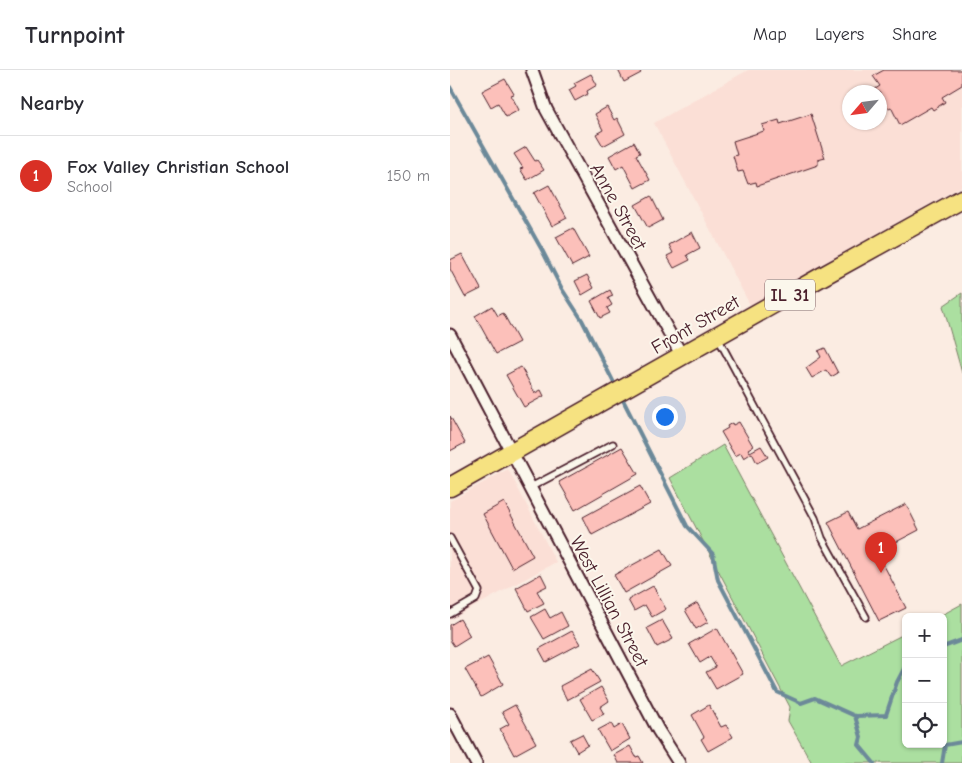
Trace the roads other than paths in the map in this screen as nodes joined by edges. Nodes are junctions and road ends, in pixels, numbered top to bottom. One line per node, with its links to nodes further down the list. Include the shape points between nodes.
1 (532, 70): 5 (street, Anne Street, via 546,109)
2 (962, 199): 4 (main road, Front Street / IL 31)
3 (450, 335): 7 (street, West Lillian Street)
4 (717, 336): 5 (main road, Front Street / IL 31); 12 (lane)
5 (682, 356): 7 (main road, Front Street / IL 31)
6 (613, 444): 8 (lane)
7 (513, 453): 8 (street, West Lillian Street); 9 (main road, Front Street / IL 31)
8 (531, 487): 15 (street, West Lillian Street, via 658,730)
9 (450, 488)
10 (450, 538): 11 (lane, via 479,591 476,599)
11 (450, 614)
12 (866, 617)
13 (450, 714): 14 (street)
14 (476, 763)
15 (679, 763)

